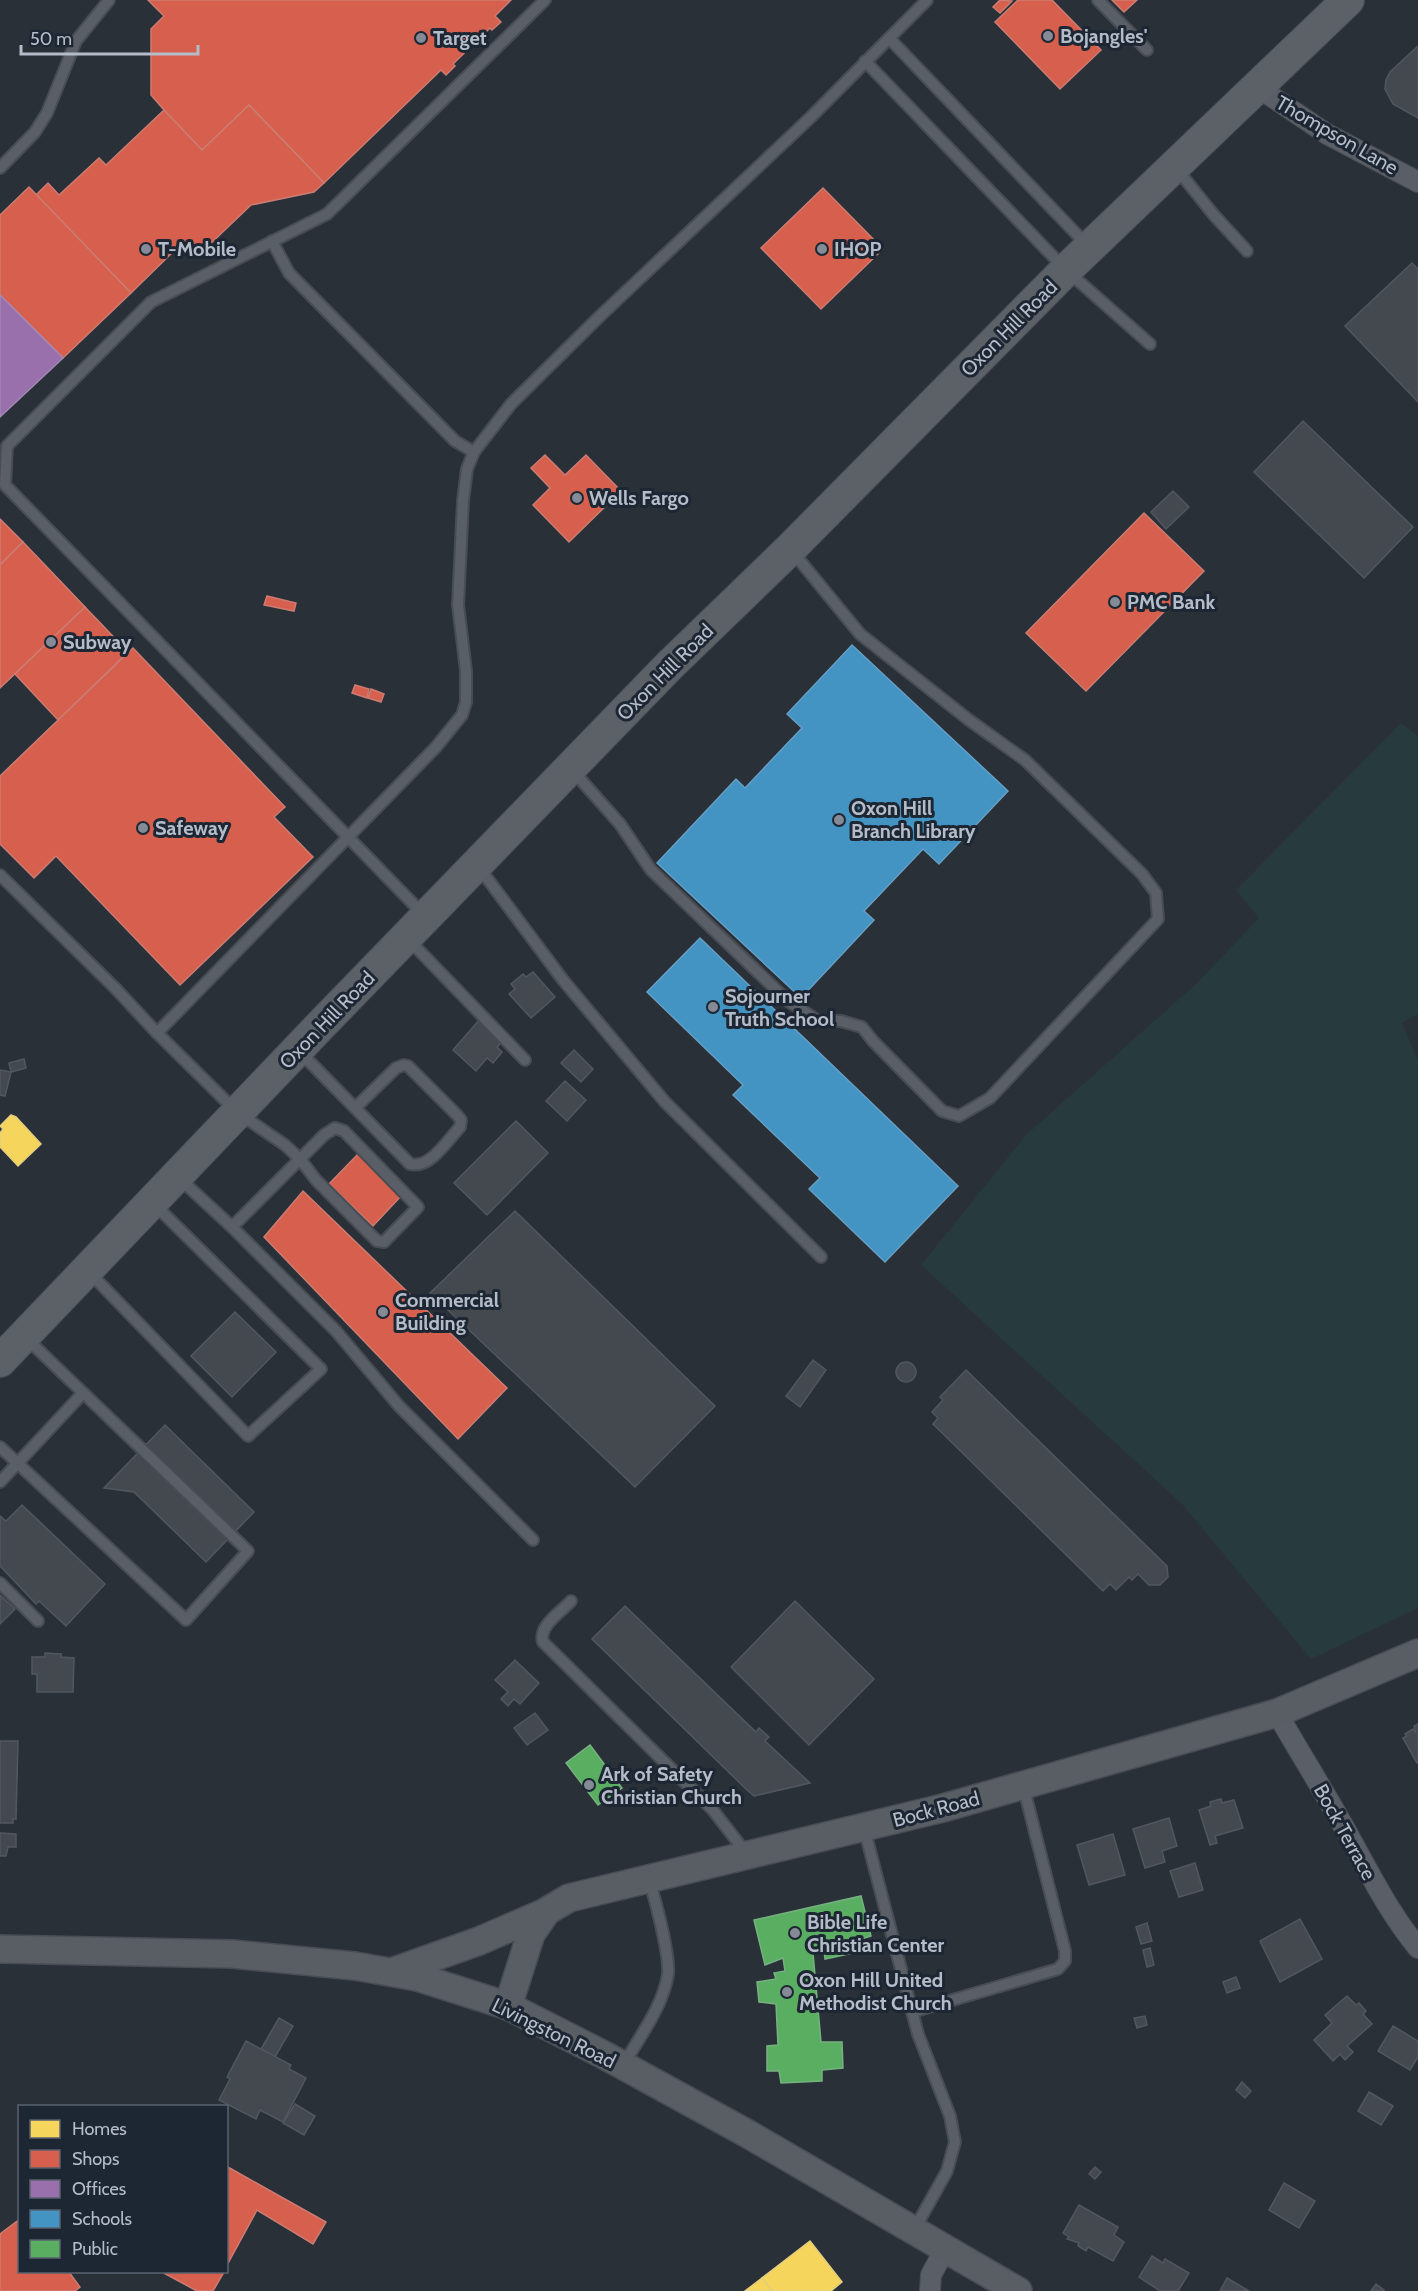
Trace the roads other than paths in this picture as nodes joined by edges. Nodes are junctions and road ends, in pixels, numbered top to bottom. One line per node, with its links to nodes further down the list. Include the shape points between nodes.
1 (109, 0): 11 (lane, via 76,41 41,123)
2 (545, 0): 13 (lane, via 327,214)
3 (927, 0): 6 (lane)
4 (1098, 0): 7 (lane)
5 (1348, 0): 9 (main road, Oxon Hill Road)
6 (889, 38): 8 (lane); 14 (lane)
7 (1147, 50)
8 (865, 61): 16 (lane); 18 (lane, via 576,339 511,404)
9 (1256, 86): 10 (main road, Oxon Hill Road); 12 (street, Thompson Lane, via 1327,134)
10 (1175, 166): 14 (main road, Oxon Hill Road); 15 (lane)
11 (0, 168)
12 (1418, 182)
13 (272, 241): 18 (lane, via 289,273 455,441); 21 (lane, via 151,302 7,446 5,485)
14 (1089, 248): 16 (main road, Oxon Hill Road)
15 (1247, 251)
16 (1066, 270): 17 (lane); 19 (main road, Oxon Hill Road)
17 (1150, 344)
18 (474, 452): 21 (lane, via 467,469 463,501 458,605 466,671 462,715 436,747)
19 (790, 549): 20 (main road, Oxon Hill Road); 20 (lane, via 860,634 1025,760 1142,874 1156,893 1158,919 990,1098 959,1116 942,1111 862,1027 817,1020 788,1000 651,870 620,824)
20 (571, 768): 22 (main road, Oxon Hill Road)
21 (348, 836): 24 (lane); 25 (lane)
22 (477, 866): 24 (main road, Oxon Hill Road); 34 (lane, via 563,980 665,1102)
23 (0, 875): 25 (lane)
24 (417, 928): 26 (main road, Oxon Hill Road); 27 (lane)
25 (157, 1033): 29 (lane)
26 (298, 1049): 28 (lane); 29 (main road, Oxon Hill Road)
27 (525, 1060)
28 (355, 1108): 28 (lane, via 410,1164 418,1166 427,1162 460,1127 457,1115 404,1065 396,1068)
29 (237, 1112): 30 (lane); 31 (main road, Oxon Hill Road)
30 (300, 1159): 30 (lane, via 324,1135 335,1128 344,1131 418,1207 384,1242 377,1241); 33 (lane)
31 (177, 1176): 32 (main road, Oxon Hill Road); 33 (lane)
32 (152, 1202): 35 (main road, Oxon Hill Road); 35 (lane, via 321,1369 248,1436)
33 (232, 1227): 42 (lane, via 336,1332 399,1406)
34 (821, 1257)
35 (86, 1270): 36 (main road, Oxon Hill Road)
36 (24, 1336): 37 (main road, Oxon Hill Road); 38 (lane)
37 (0, 1361)
38 (83, 1393): 40 (lane); 40 (lane, via 248,1551 186,1620)
39 (0, 1447): 40 (lane)
40 (18, 1463): 41 (lane)
41 (0, 1482)
42 (533, 1540)
43 (0, 1583): 45 (lane)
44 (571, 1601): 50 (lane, via 543,1629 543,1642 712,1809)
45 (38, 1621)
46 (1418, 1653): 47 (main road, Bock Road)
47 (1277, 1713): 48 (main road, Bock Road); 53 (street, Bock Terrace, via 1381,1895)
48 (1023, 1785): 49 (main road, Bock Road); 57 (lane, via 1065,1961 1058,1969)
49 (864, 1828): 50 (main road, Bock Road); 57 (lane)
50 (747, 1855): 51 (main road, Bock Road)
51 (649, 1878): 52 (main road, Bock Road, via 569,1898); 58 (lane, via 668,1972 661,2000)
52 (547, 1911): 55 (main road); 56 (main road, Bock Road, via 531,1934)
53 (1418, 1948)
54 (0, 1949): 55 (main road, Livingston Road, via 232,1954)
55 (391, 1973): 56 (main road, Livingston Road, via 417,1977)
56 (508, 2006): 58 (main road, Livingston Road)
57 (912, 2012): 59 (lane, via 950,2116 955,2142 947,2171)
58 (623, 2066): 59 (main road, Livingston Road)
59 (914, 2231): 60 (main road, Livingston Road)
60 (945, 2249): 61 (street, via 931,2276); 62 (main road, Livingston Road)
61 (930, 2291)
62 (1018, 2291)

